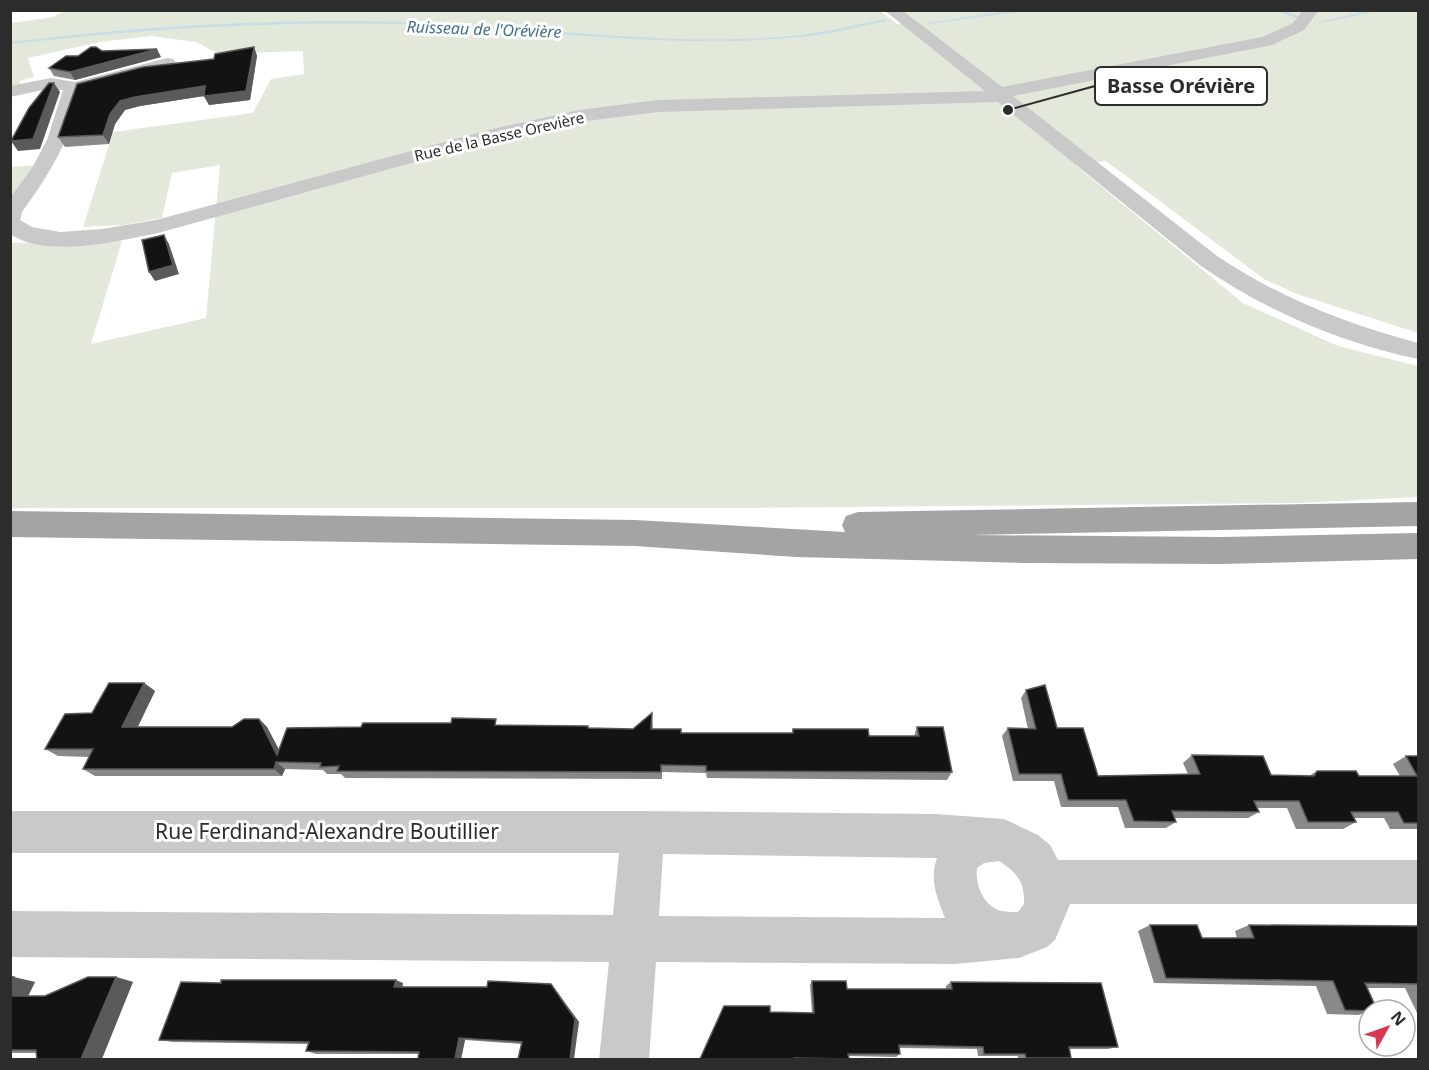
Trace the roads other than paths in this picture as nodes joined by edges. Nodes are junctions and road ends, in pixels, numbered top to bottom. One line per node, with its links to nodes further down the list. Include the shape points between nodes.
1 (891, 10): 6 (street)
2 (1311, 10): 6 (street, Rue de la Basse Orevière, via 1296,30 1266,41)
3 (167, 63): 4 (street, via 133,80)
4 (73, 88): 5 (street, via 56,84); 7 (street, Rue de la Basse Orevière, via 60,138 11,212)
5 (10, 92)
6 (1000, 94): 7 (street, Rue de la Basse Orevière, via 657,106 579,116 499,133 116,234 41,236 19,231); 8 (street, via 1241,283 1339,328)
7 (10, 220)
8 (1419, 351)
9 (1419, 514): 12 (main road, via 691,528)
10 (10, 524): 11 (main road)
11 (226, 526): 12 (main road); 13 (main road, via 81,543)
12 (635, 533): 14 (main road, via 719,541 1003,550)
13 (10, 543)
14 (1419, 546)
15 (643, 831): 16 (street, Rue Ferdinand-Alexandre Boutillier); 17 (street, Rue Ferdinand-Alexandre Boutillier); 22 (street)
16 (10, 832)
17 (981, 840): 18 (street, via 999,839 1018,847 1035,862); 21 (street, via 967,846 959,857 954,872 956,889 973,919)
18 (1045, 882): 19 (street); 21 (street, via 1048,905 1040,923 1029,933)
19 (1419, 882)
20 (10, 934): 22 (street)
21 (1005, 936): 22 (street, via 955,941)
22 (635, 938): 23 (street)
23 (624, 1059)

